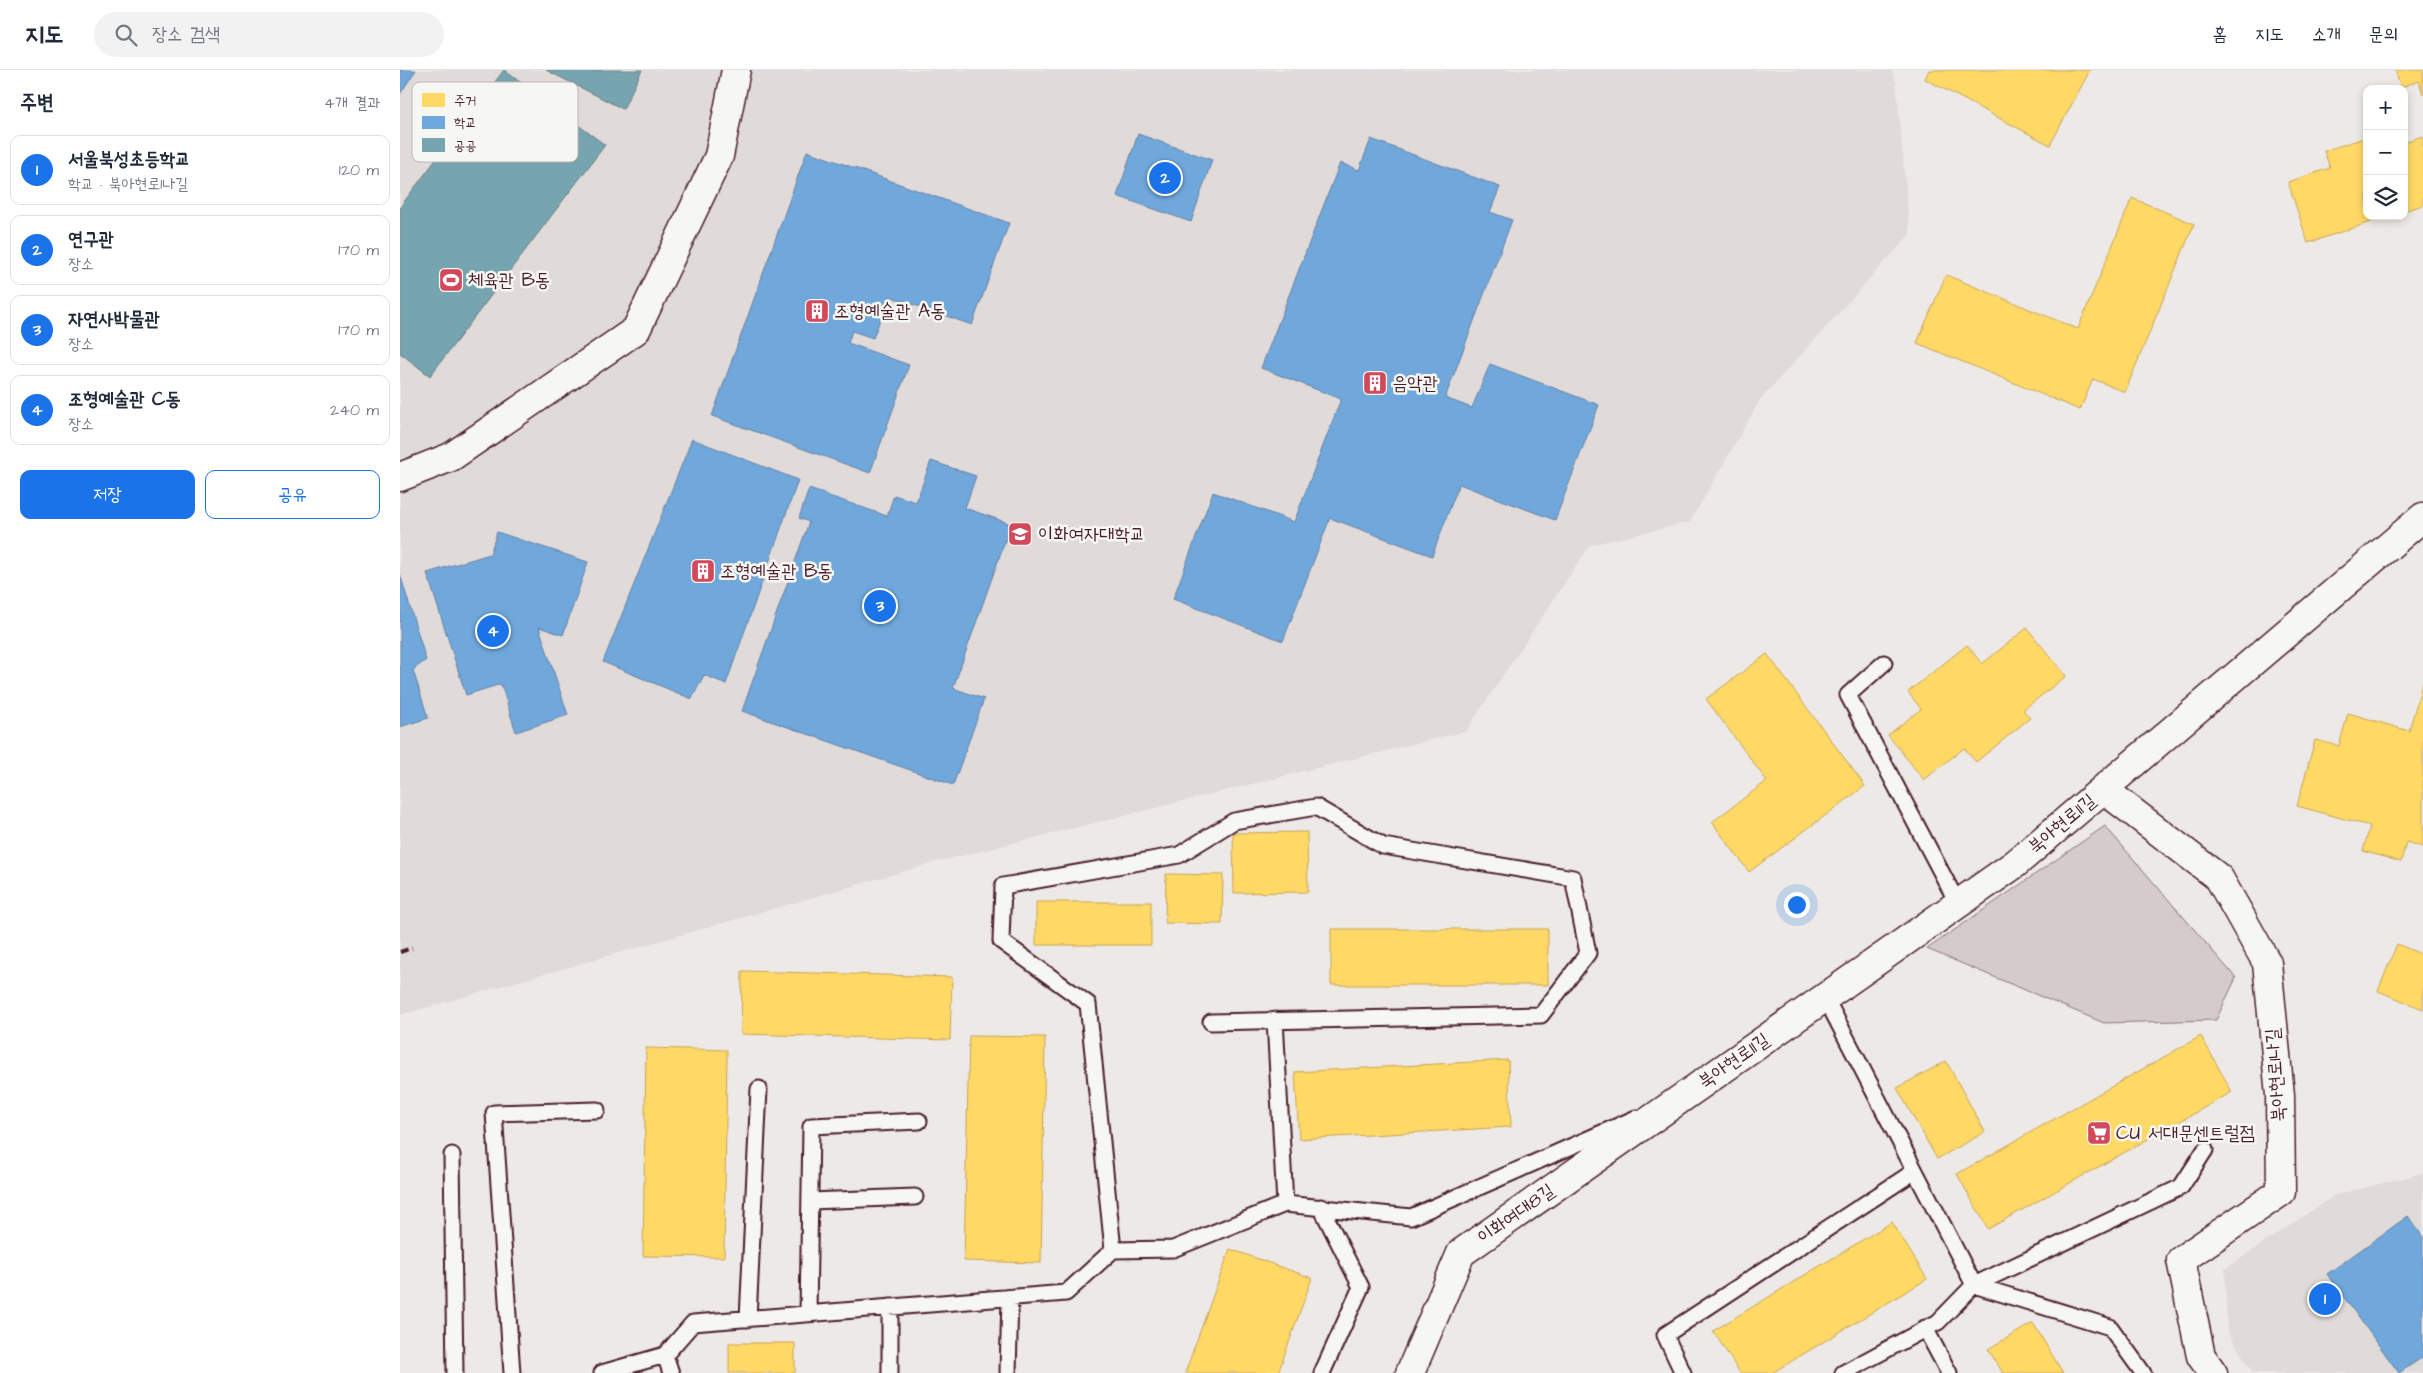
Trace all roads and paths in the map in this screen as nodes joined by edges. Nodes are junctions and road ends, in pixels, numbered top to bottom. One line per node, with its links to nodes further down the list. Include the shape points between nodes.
1 (736, 70): 2 (street, via 719,156 636,330 451,457)
2 (400, 477)
3 (2423, 517): 5 (street, 북아현로11길)
4 (1884, 663): 6 (lane, via 1848,695)
5 (2103, 790): 6 (street, 북아현로11길, via 2015,864); 41 (street, 북아현로1나길, via 2219,878 2267,962 2280,1095 2282,1192 2181,1260 2201,1356)
6 (1958, 904): 7 (street, 북아현로11길)
7 (1825, 997): 11 (street, 북아현로11길); 16 (lane)
8 (1275, 1020): 9 (lane); 19 (lane); 21 (lane, via 1541,1015 1588,953 1572,878 1382,846 1316,807 1234,821 1179,854 1003,886 1001,941 1088,1004)
9 (1211, 1022)
10 (759, 1089): 26 (lane)
11 (1677, 1100): 20 (lane, via 1411,1217); 36 (street, 이화여대8길, via 1461,1253)
12 (597, 1110): 30 (lane, via 494,1113)
13 (919, 1122): 18 (lane, via 811,1126)
14 (2205, 1150): 22 (lane, via 2181,1186)
15 (452, 1155): 29 (lane)
16 (1915, 1171): 22 (lane); 37 (lane, via 1665,1335)
17 (916, 1197): 18 (lane)
18 (810, 1201): 25 (lane)
19 (1285, 1204): 20 (lane); 21 (lane, via 1173,1248)
20 (1321, 1207): 35 (lane, via 1361,1287)
21 (1113, 1250): 23 (lane, via 1066,1293)
22 (1974, 1285): 27 (lane, via 1938,1322); 40 (lane, via 2110,1327)
23 (1010, 1298): 24 (lane); 34 (lane)
24 (890, 1307): 25 (lane); 33 (lane)
25 (808, 1314): 26 (lane)
26 (748, 1319): 28 (lane, via 693,1323)
27 (1925, 1328): 38 (lane); 39 (lane)
28 (665, 1355): 31 (lane); 32 (lane)
29 (455, 1373)
30 (512, 1373)
31 (602, 1373)
32 (671, 1373)
33 (890, 1373)
34 (1008, 1373)
35 (1322, 1373)
36 (1410, 1373)
37 (1683, 1373)
38 (1843, 1373)
39 (1949, 1373)
40 (2143, 1373)
41 (2212, 1373)

